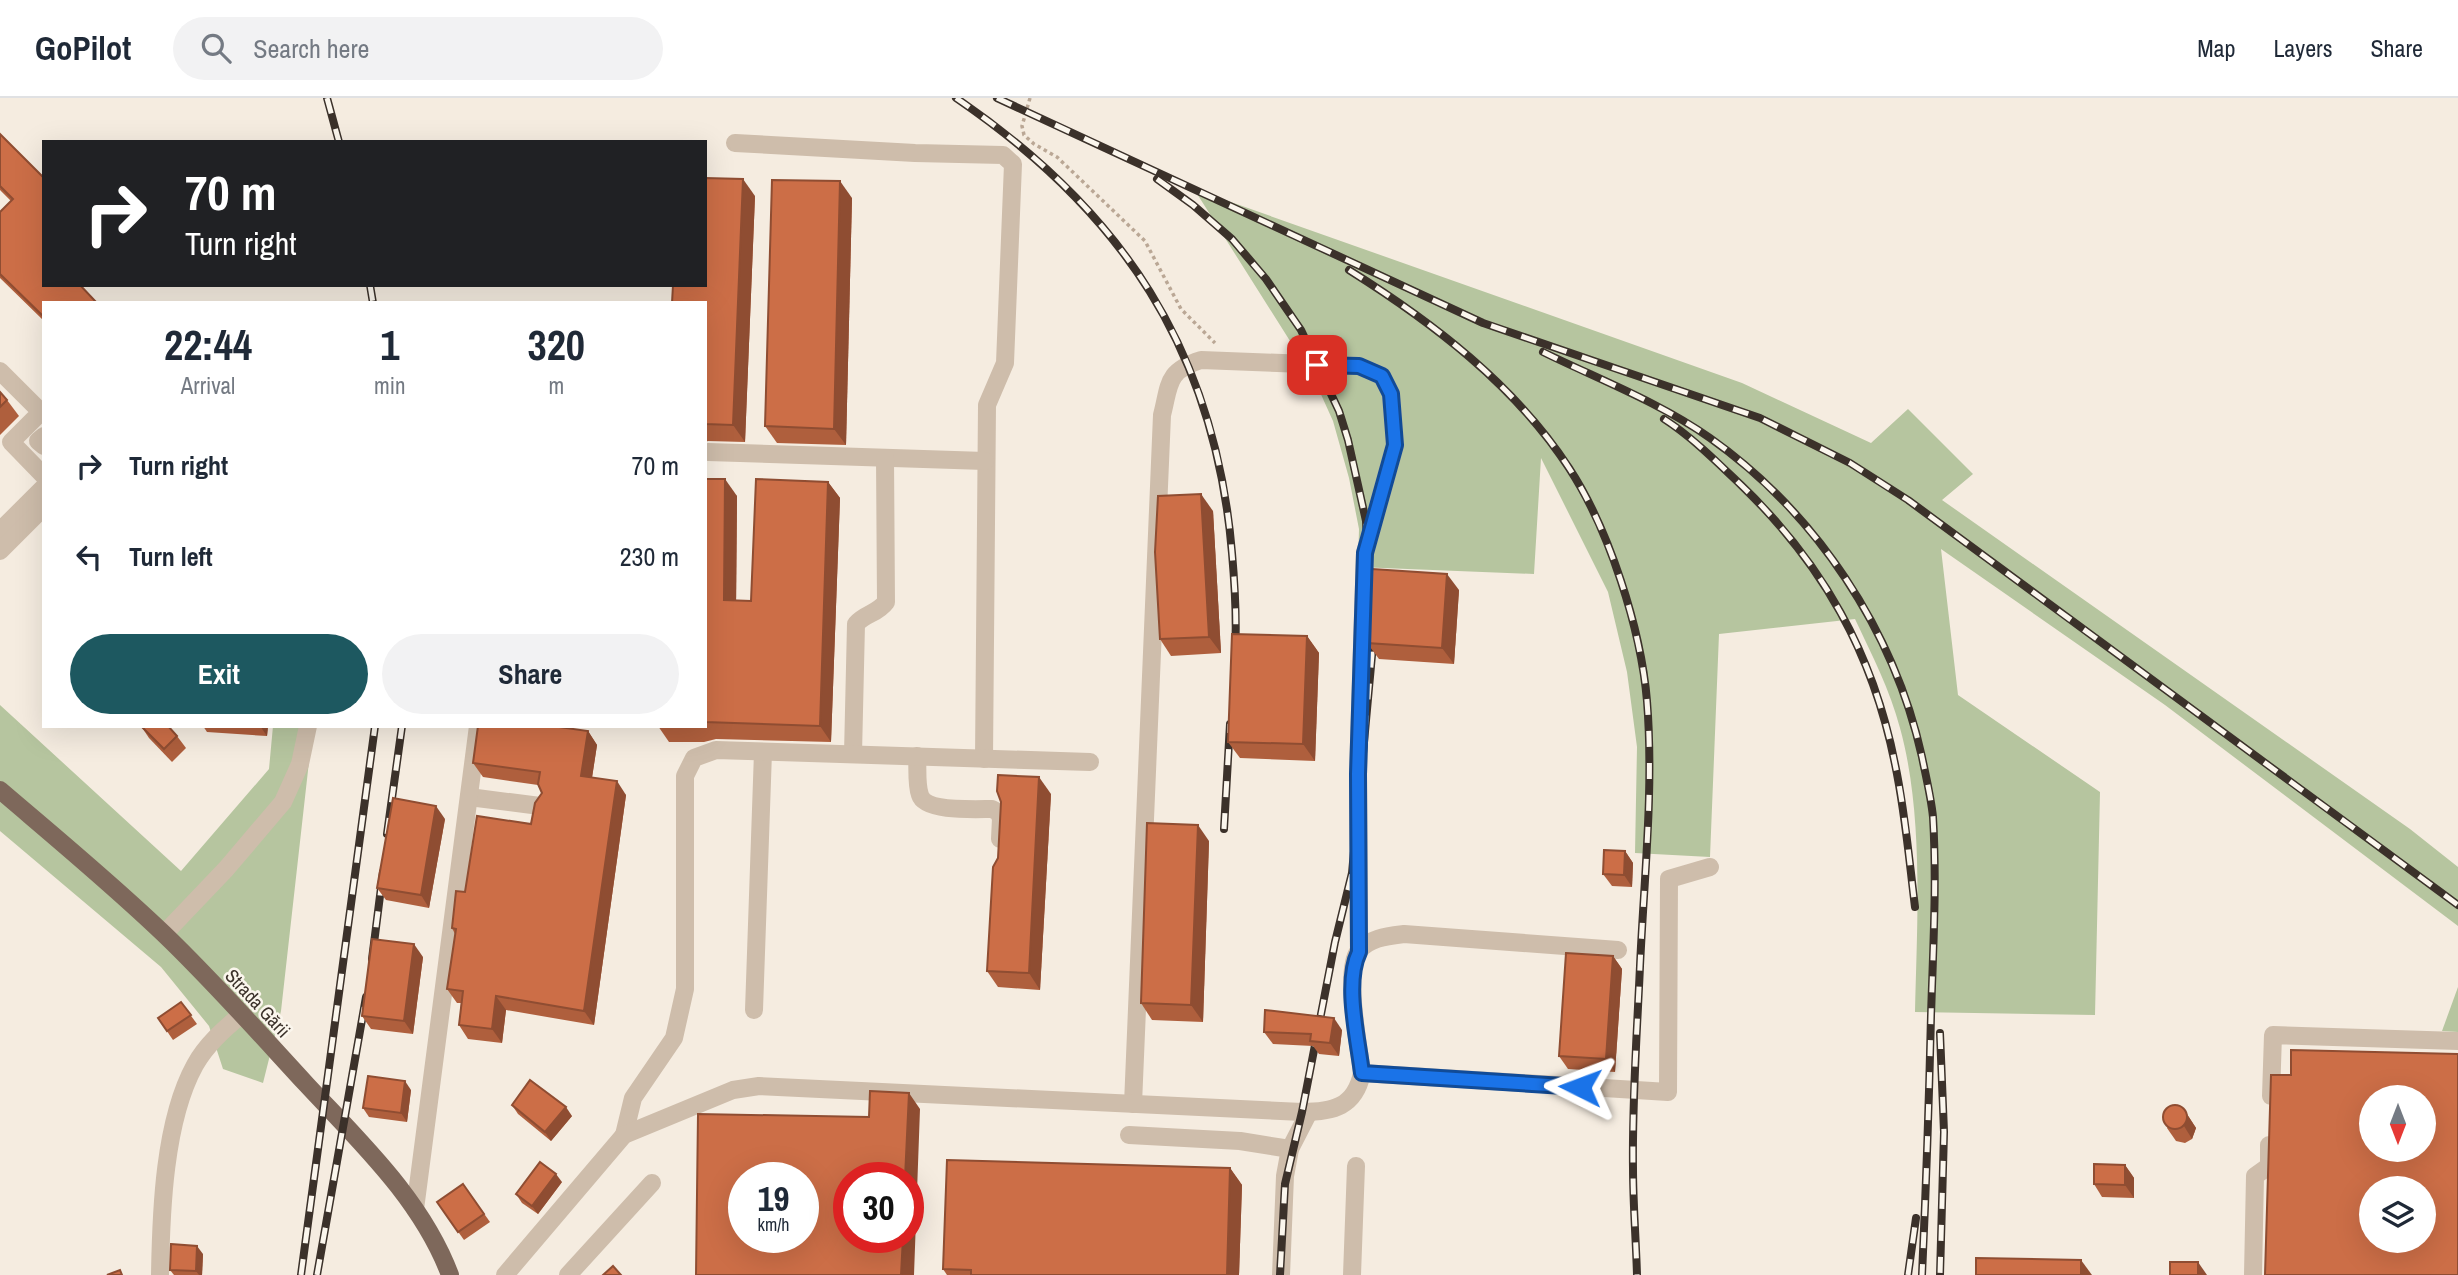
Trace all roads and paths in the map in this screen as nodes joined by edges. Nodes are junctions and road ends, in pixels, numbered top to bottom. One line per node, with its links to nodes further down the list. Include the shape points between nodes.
1 (1030, 98): 3 (path, via 1024,135 1057,157 1145,241 1181,309)
2 (735, 143): 7 (street, via 1003,155 1010,159 1004,363 987,405)
3 (1233, 362): 27 (street, via 1359,366 1382,376 1391,394 1395,445 1365,553 1358,774); 32 (street, via 1201,360 1185,365 1172,376 1162,415)
4 (0, 371): 8 (street, via 41,412 11,442)
5 (708, 453): 6 (street)
6 (885, 458): 7 (street); 16 (street, via 886,602 856,624)
7 (985, 461): 18 (street)
8 (42, 473)
9 (42, 489): 11 (street)
10 (42, 509): 12 (street)
11 (0, 531)
12 (0, 551)
13 (308, 728): 25 (street, via 300,764 283,802)
14 (478, 728): 21 (street)
15 (763, 752): 16 (street); 28 (street); 34 (street, via 716,750 694,758 685,776 685,989 674,1038 633,1098)
16 (853, 754): 17 (street)
17 (917, 756): 18 (street); 23 (street, via 920,795 925,803 999,812)
18 (984, 759): 19 (street)
19 (1090, 762)
20 (0, 790): 25 (main road, Strada Gării)
21 (469, 797): 22 (street); 39 (street)
22 (540, 806)
23 (999, 860)
24 (1710, 867): 31 (street, via 1669,879 1668,1092)
25 (164, 934): 29 (main road, Strada Gării)
26 (1618, 950): 27 (street, via 1404,934 1376,940)
27 (1359, 952): 31 (street, via 1352,970 1352,989)
28 (754, 1010)
29 (242, 1014): 39 (main road, Strada Gării); 40 (street, via 210,1044 186,1083 167,1169)
30 (2458, 1041): 46 (street, via 2273,1035 2269,1166 2255,1176)
31 (1361, 1065): 33 (street, via 1357,1089 1344,1104)
32 (1133, 1104): 33 (street); 34 (street, via 759,1086 733,1090)
33 (1309, 1112): 36 (street)
34 (624, 1135): 42 (street)
35 (1129, 1135): 36 (street, via 1240,1141)
36 (1290, 1149): 44 (street)
37 (1356, 1166): 45 (street)
38 (652, 1183): 43 (street)
39 (415, 1209): 41 (main road, Strada Gării)
40 (160, 1275)
41 (450, 1275)
42 (505, 1275)
43 (568, 1275)
44 (1281, 1275)
45 (1352, 1275)
46 (2253, 1275)

